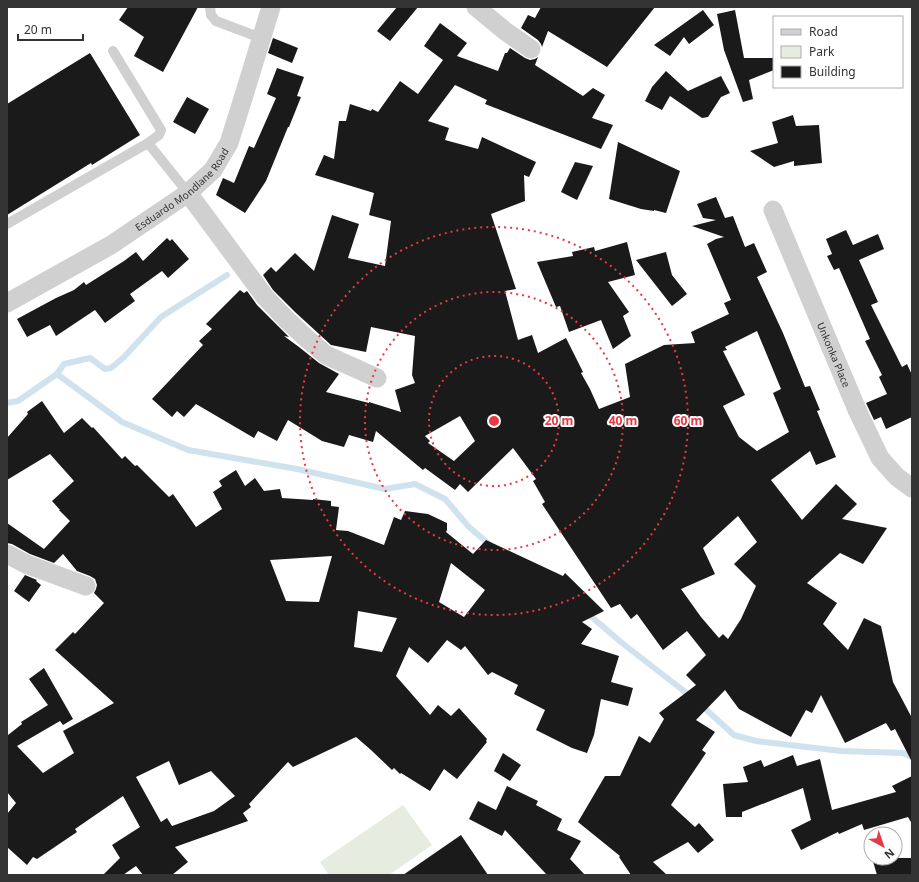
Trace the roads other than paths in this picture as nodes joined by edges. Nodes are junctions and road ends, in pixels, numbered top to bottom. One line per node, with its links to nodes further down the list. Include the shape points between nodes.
1 (210, 7): 4 (lane, via 216,21)
2 (271, 7): 4 (street, Esduardo Mondlane Road)
3 (476, 7): 5 (street)
4 (261, 38): 8 (street, Esduardo Mondlane Road, via 229,143 213,170)
5 (531, 48)
6 (113, 51): 7 (lane, via 161,130 159,135)
7 (148, 143): 8 (lane); 10 (lane)
8 (188, 193): 11 (street, Esduardo Mondlane Road, via 111,245); 12 (street, via 265,297 287,320 326,355)
9 (773, 210): 13 (street, Unkonka Place, via 880,458 897,477)
10 (7, 224)
11 (7, 303)
12 (377, 378)
13 (912, 488)
14 (7, 554): 15 (street, via 26,564)
15 (86, 586)

